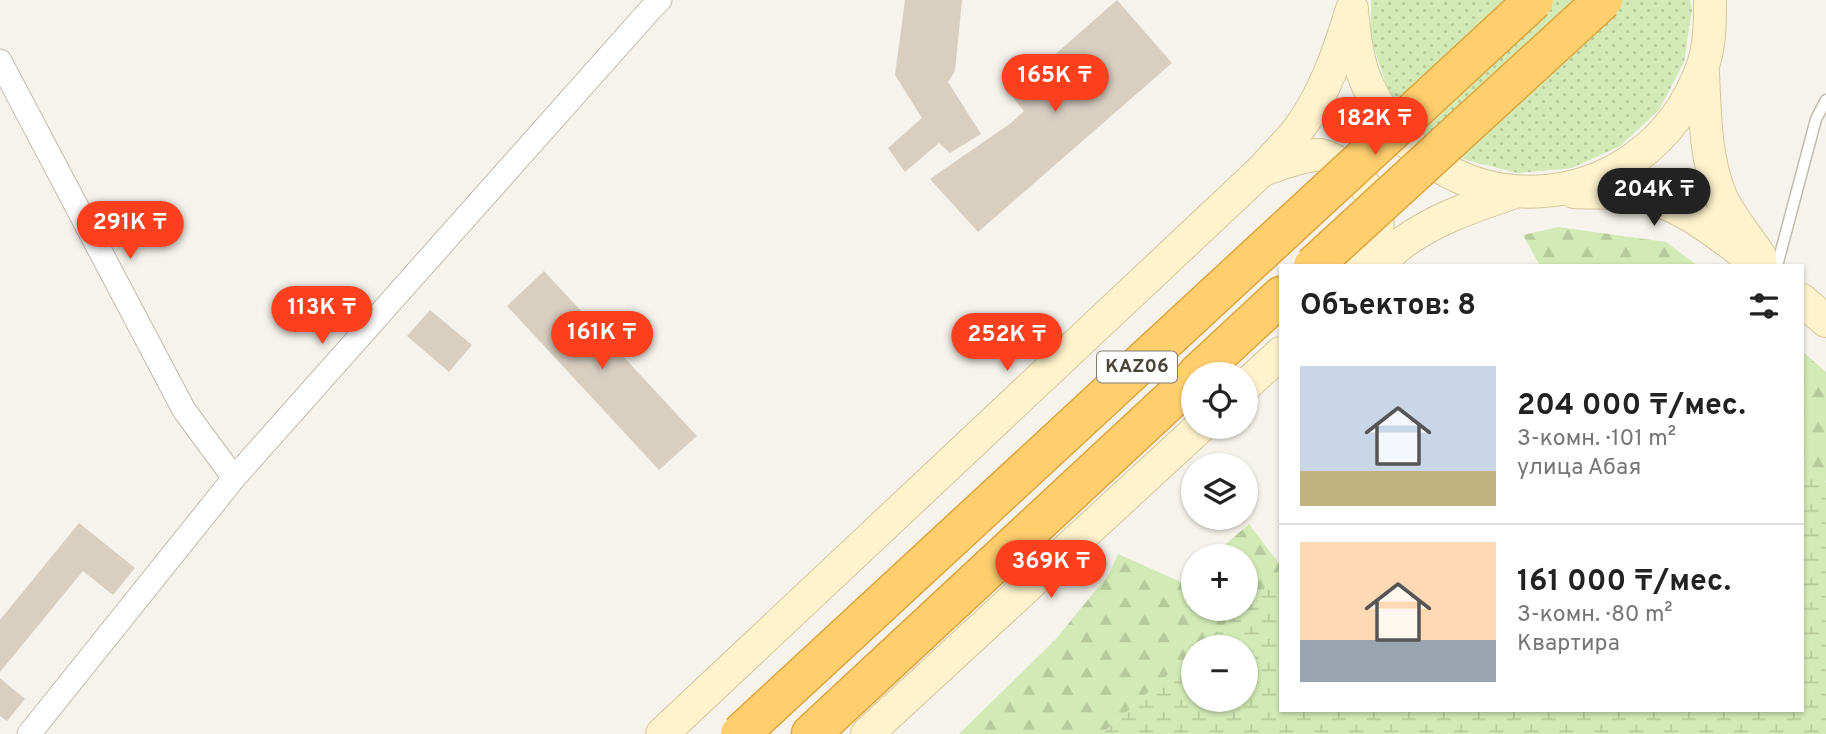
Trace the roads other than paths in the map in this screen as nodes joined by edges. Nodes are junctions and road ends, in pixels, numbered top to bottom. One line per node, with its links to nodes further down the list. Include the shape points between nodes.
1 (660, 0): 26 (street)
2 (1534, 0): 29 (highway, KАZ06, bridge)
3 (1603, 0): 12 (highway, bridge)
4 (1710, 0): 7 (main road)
5 (1353, 4): 9 (main road, via 1322,93 1298,131); 11 (main road, via 1355,47 1385,118 1411,146 1442,169 1478,184)
6 (0, 61): 26 (street, via 184,410)
7 (1702, 67): 10 (main road, via 1685,105 1659,138 1627,164 1589,183); 16 (main road, via 1711,168 1722,199)
8 (1826, 100): 17 (lane, via 1816,119)
9 (1261, 171): 13 (main road, via 1320,155 1358,177 1371,192 1377,210 1376,237); 28 (main road)
10 (1548, 191): 11 (main road); 15 (main road, via 1636,195 1665,204 1691,215)
11 (1516, 192): 14 (main road, via 1434,224)
12 (1315, 264)
13 (1363, 264)
14 (1378, 264)
15 (1757, 264)
16 (1766, 264)
17 (1778, 264)
18 (1279, 298): 22 (highway, KАZ06)
19 (1804, 302): 20 (main road)
20 (1826, 321)
21 (1279, 355): 23 (main road)
22 (1210, 362)
23 (1258, 374)
24 (1181, 389): 30 (highway, KАZ06)
25 (1187, 439): 31 (main road)
26 (234, 478): 27 (street)
27 (29, 734)
28 (662, 734)
29 (740, 734)
30 (811, 734)
31 (867, 734)

